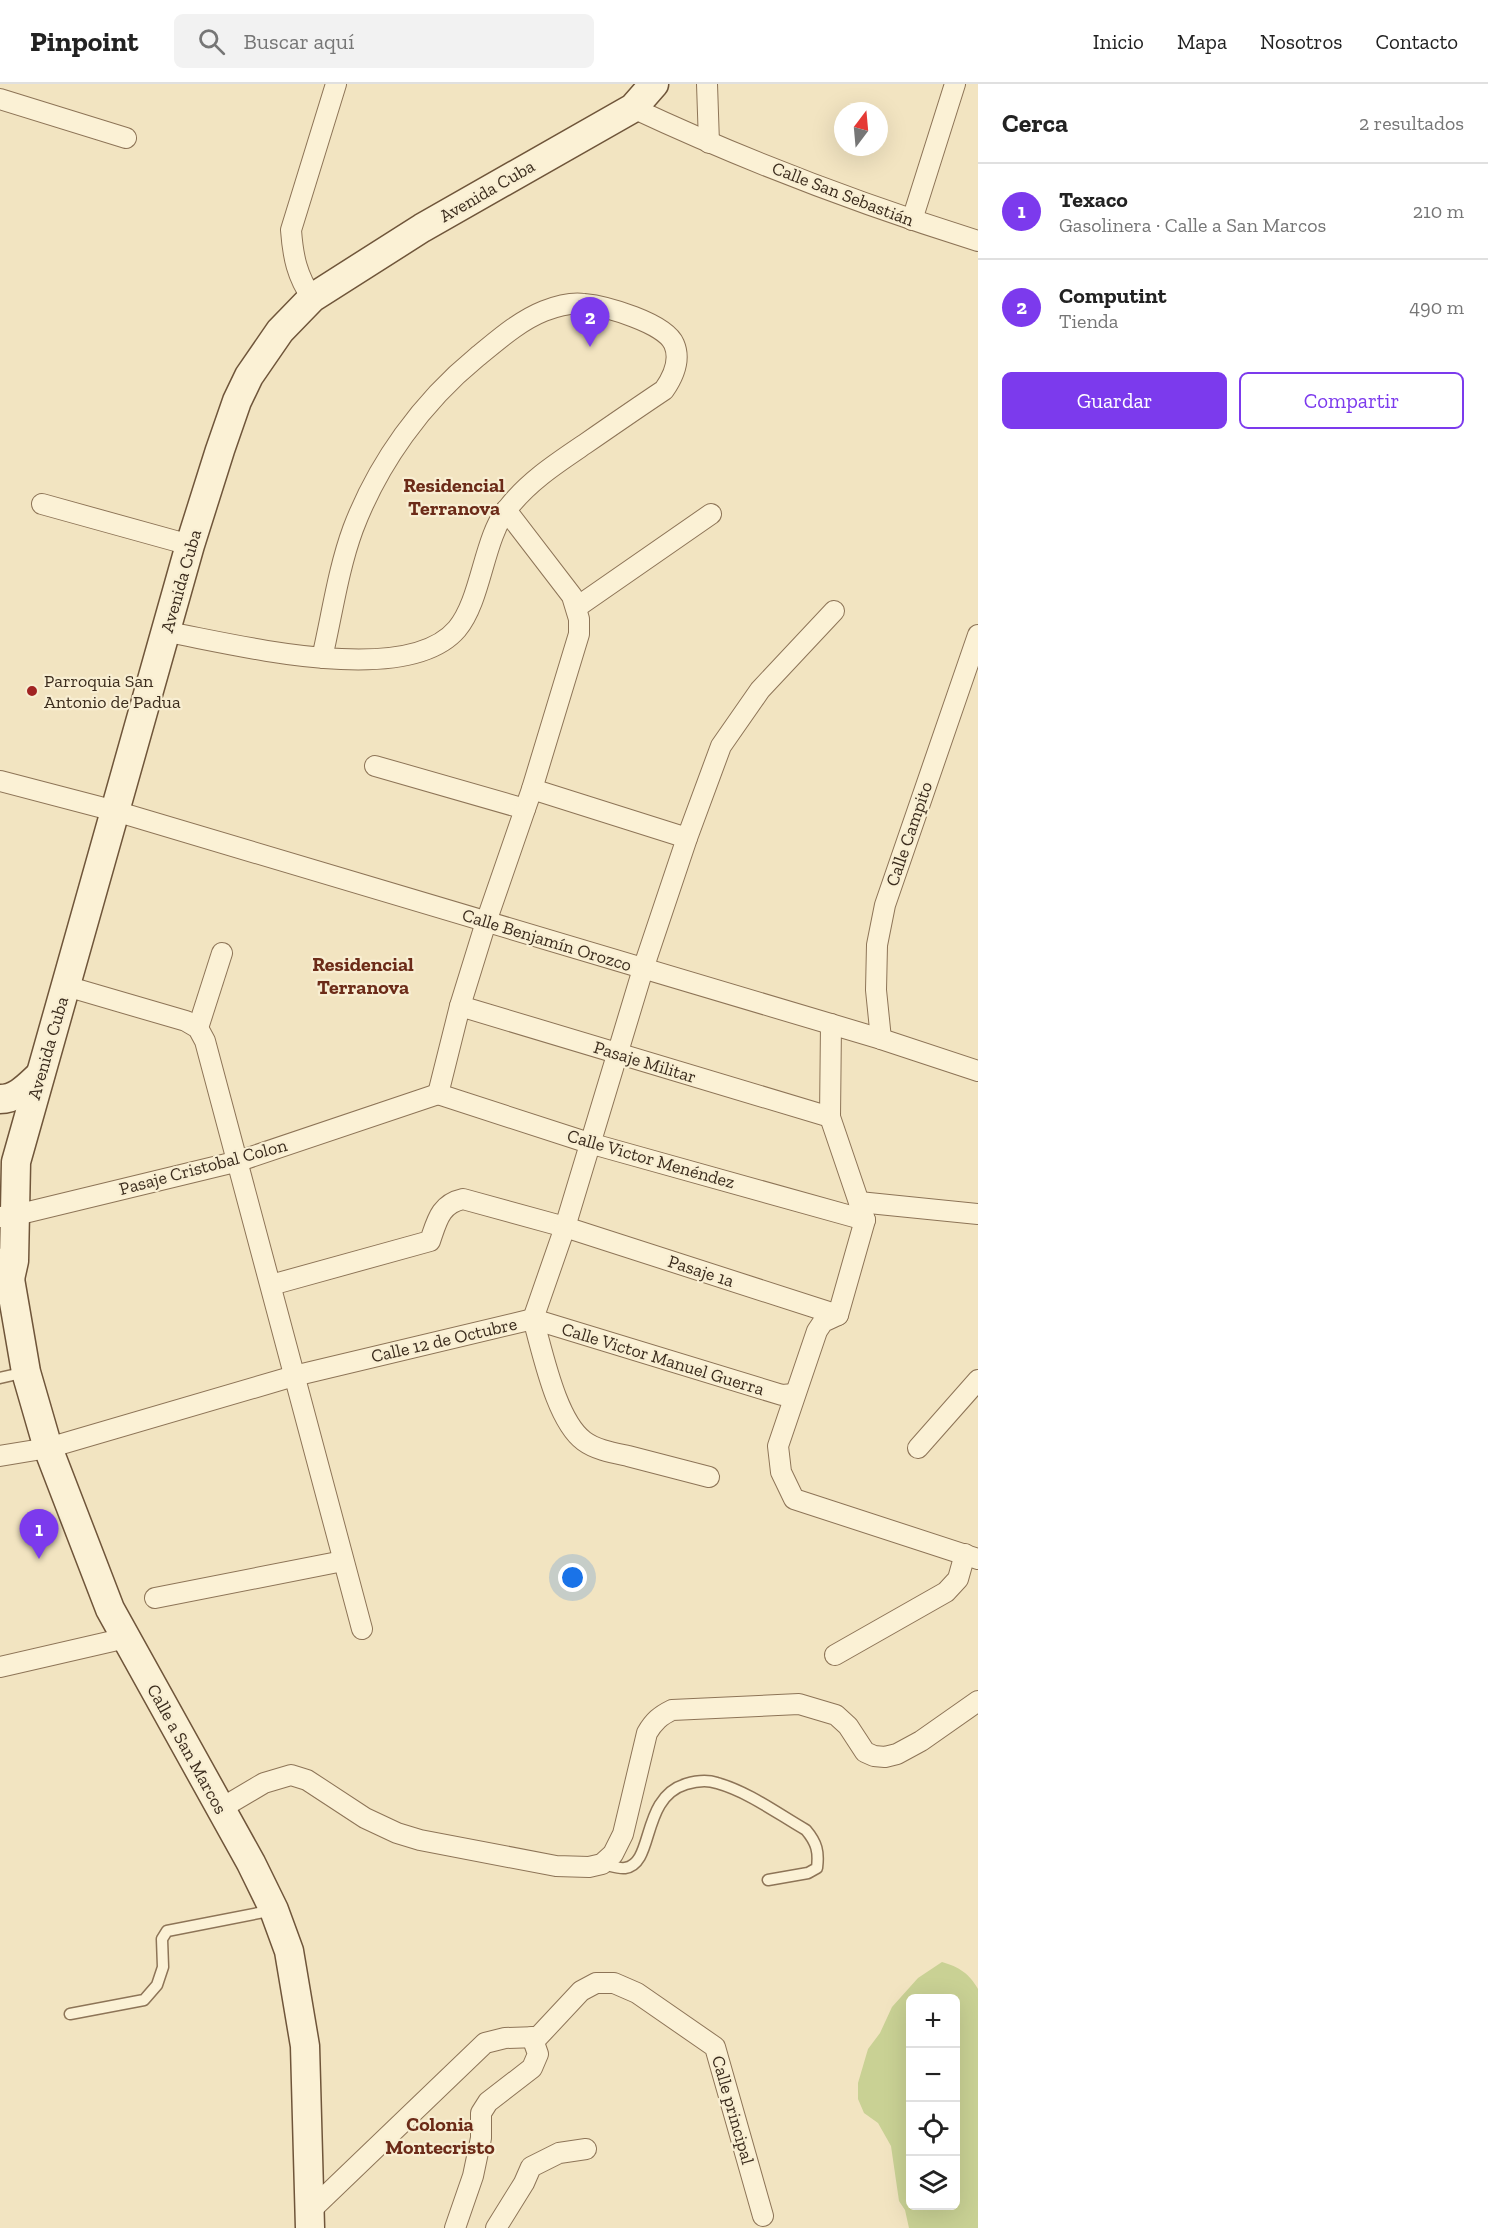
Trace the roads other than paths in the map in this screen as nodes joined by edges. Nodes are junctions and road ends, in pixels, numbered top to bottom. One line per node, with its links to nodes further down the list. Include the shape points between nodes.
1 (336, 84): 11 (street, via 291,230 301,282)
2 (654, 84): 6 (main road, Avenida Cuba)
3 (707, 84): 8 (street)
4 (955, 84): 9 (street)
5 (0, 99): 7 (street)
6 (633, 108): 8 (street, Calle San Sebastián); 11 (main road, Avenida Cuba, via 422,228)
7 (126, 138)
8 (709, 143): 9 (street, Calle San Sebastián)
9 (912, 220): 10 (street, Calle San Sebastián)
10 (978, 241)
11 (312, 298): 15 (main road, Avenida Cuba, via 280,331 245,384)
12 (42, 504): 15 (street)
13 (506, 510): 16 (street); 20 (street, via 466,613 457,629 445,639 410,655); 20 (street, via 546,471 664,390 675,370 676,357 674,343 664,332 650,323 605,308 565,304 515,326 463,369 416,419 378,473 353,530)
14 (711, 514): 16 (street)
15 (190, 545): 18 (main road, Avenida Cuba)
16 (577, 607): 23 (street, via 579,634)
17 (834, 611): 26 (street, Calle 12 de Octubre, via 759,690 738,719 721,746)
18 (167, 632): 20 (street); 25 (main road, Avenida Cuba)
19 (978, 635): 34 (street, Calle Campito, via 885,905 877,945)
20 (322, 658)
21 (375, 766): 24 (street)
22 (0, 781): 25 (street, Calle Benjamín Orozco)
23 (532, 789): 24 (street); 26 (street)
24 (525, 809): 27 (street)
25 (115, 811): 27 (street, Calle Benjamín Orozco); 30 (main road, Avenida Cuba)
26 (687, 838): 29 (street, Calle 12 de Octubre)
27 (486, 922): 29 (street, Calle Benjamín Orozco); 31 (street)
28 (222, 953): 33 (street)
29 (643, 969): 32 (street, Calle Benjamín Orozco); 35 (street, Calle 12 de Octubre)
30 (66, 987): 33 (street, via 186,1021); 37 (main road, Avenida Cuba)
31 (460, 1006): 35 (street, Pasaje Militar); 38 (street)
32 (831, 1024): 34 (street, Calle Benjamín Orozco); 40 (street)
33 (198, 1028): 42 (street)
34 (881, 1039): 36 (street, Calle Benjamín Orozco)
35 (616, 1054): 40 (street, Pasaje Militar); 41 (street, Calle 12 de Octubre)
36 (978, 1071)
37 (40, 1075): 39 (main road, via 20,1094); 45 (main road, Avenida Cuba, via 16,1162)
38 (438, 1094): 41 (street, Calle Victor Menéndez); 42 (street, Pasaje Cristobal Colon)
39 (0, 1099)
40 (830, 1117): 43 (street)
41 (589, 1143): 43 (street, Calle Victor Menéndez); 46 (street, Calle 12 de Octubre)
42 (239, 1161): 45 (street, Pasaje Cristobal Colon); 47 (street)
43 (862, 1211): 44 (street, Calle Victor Menéndez); 49 (street)
44 (978, 1214)
45 (5, 1222): 48 (main road, Avenida Cuba, via 14,1261)
46 (565, 1227): 47 (street, Pasaje 1a, via 463,1199 442,1210 430,1241); 49 (street, Pasaje 1a); 50 (street, Calle 12 de Octubre)
47 (271, 1285): 52 (street)
48 (7, 1287): 51 (main road, Calle a San Marcos)
49 (838, 1315): 54 (street, via 823,1322 817,1331)
50 (533, 1319): 52 (street, Calle 12 de Octubre); 54 (street, Calle Victor Manuel Guerra, via 782,1395); 58 (street, via 564,1418 585,1442)
51 (13, 1375): 55 (main road, Calle a San Marcos)
52 (294, 1376): 55 (street, Calle 12 de Octubre); 60 (street)
53 (978, 1380): 56 (street)
54 (794, 1394): 59 (street, via 778,1446 781,1472 794,1499)
55 (48, 1448): 57 (street, Calle 12 de Octubre); 63 (main road, Calle a San Marcos, via 110,1609)
56 (918, 1448)
57 (0, 1456)
58 (709, 1477)
59 (972, 1556): 64 (street, via 946,1592)
60 (343, 1561): 61 (street); 62 (street)
61 (155, 1598)
62 (362, 1629)
63 (126, 1638): 65 (street); 67 (main road, Calle a San Marcos)
64 (835, 1655)
65 (0, 1667)
66 (978, 1701): 68 (street, via 921,1741 885,1757 865,1752 836,1715 799,1704 672,1710 660,1716 647,1733 623,1834 613,1854)
67 (220, 1809): 68 (street, via 264,1783 291,1775 307,1780 365,1818 420,1840 556,1866); 70 (main road, Calle a San Marcos)
68 (602, 1864): 69 (lane, via 625,1868 634,1864 642,1855 655,1810 666,1795 695,1781 715,1782 806,1830 815,1841 819,1852 817,1868)
69 (768, 1880)
70 (274, 1910): 71 (lane, via 167,1931 162,1939 163,1967 157,1985 144,2000); 75 (main road, Calle a San Marcos, via 289,1951 305,2046)
71 (70, 2014)
72 (532, 2037): 74 (street, Calle principal, via 548,2028 581,1990 596,1983 614,1983 637,1993 715,2047); 75 (street, via 485,2043); 76 (street, via 538,2054 532,2068 488,2102 481,2113 481,2138 473,2176)
73 (586, 2149): 77 (street, via 559,2153 531,2167)
74 (763, 2216)
75 (310, 2220)
76 (454, 2228)
77 (496, 2228)

